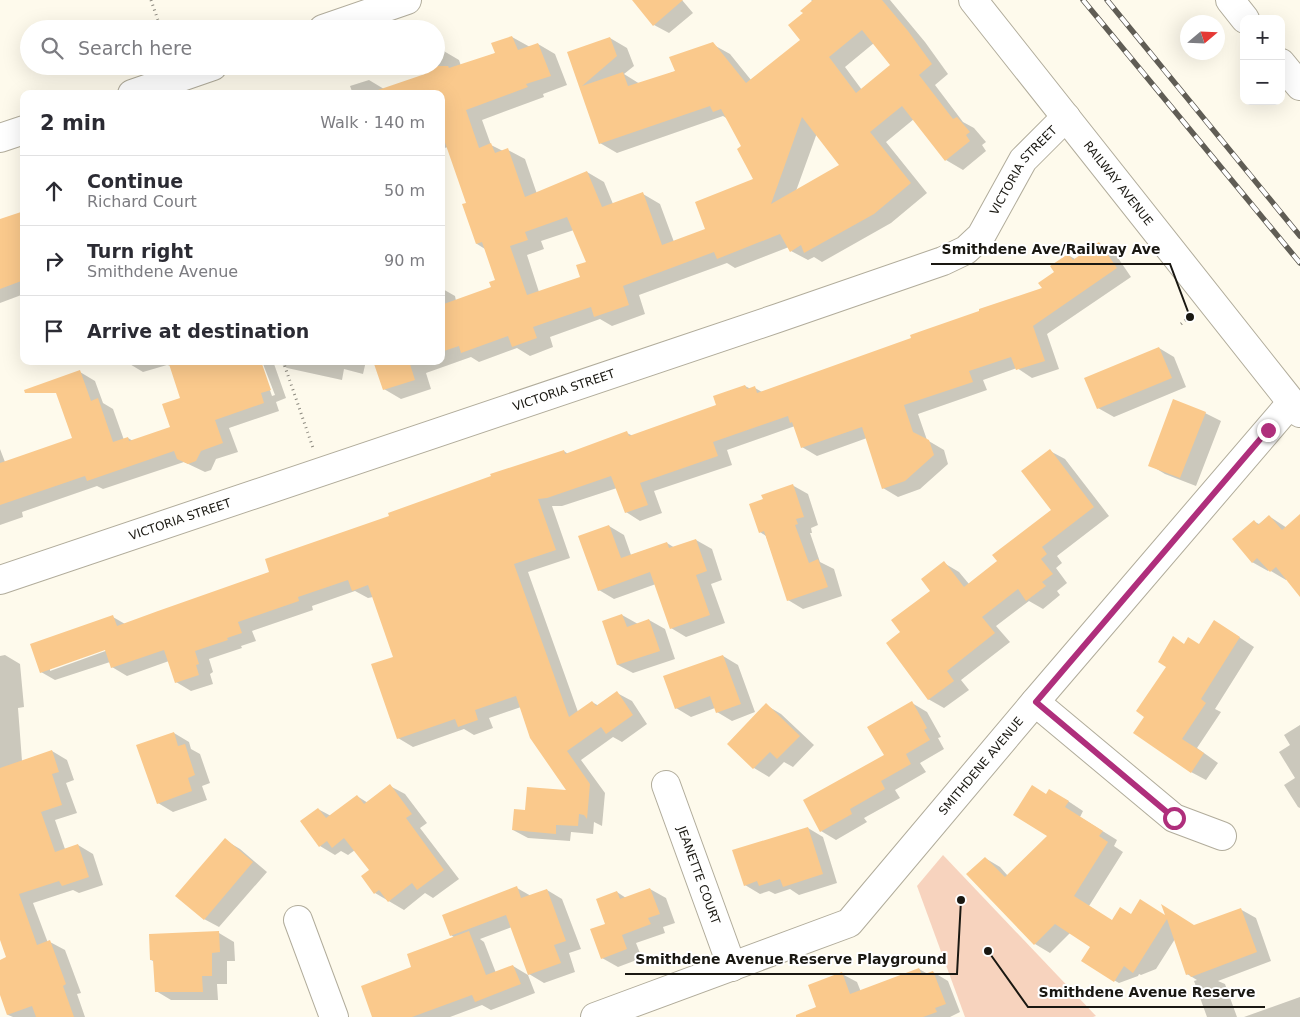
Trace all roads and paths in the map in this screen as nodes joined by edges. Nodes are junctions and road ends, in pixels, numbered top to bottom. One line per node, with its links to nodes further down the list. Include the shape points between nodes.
1 (151, 0): 6 (path)
2 (407, 0): 7 (street)
3 (973, 0): 12 (street, RAILWAY AVENUE)
4 (1230, 0): 5 (street)
5 (1242, 15)
6 (158, 20)
7 (349, 20)
8 (1285, 68): 10 (street)
9 (187, 75): 11 (street)
10 (1300, 86)
11 (144, 90)
12 (1066, 117): 18 (street, RAILWAY AVENUE); 19 (street, VICTORIA STREET, via 1023,160 981,236 966,250 813,306)
13 (20, 131): 14 (street)
14 (0, 138)
15 (1190, 317): 16 (path)
16 (1181, 324)
17 (284, 365): 19 (path)
18 (1296, 408): 21 (street, SMITHDENE AVENUE)
19 (321, 472): 20 (street, VICTORIA STREET)
20 (0, 580)
21 (1036, 702): 23 (street, via 1174,818); 25 (street, SMITHDENE AVENUE, via 849,924)
22 (666, 785): 25 (street, JEANETTE COURT)
23 (1222, 836)
24 (298, 920): 26 (street)
25 (732, 967): 27 (street, SMITHDENE AVENUE)
26 (334, 1017)
27 (595, 1017)

